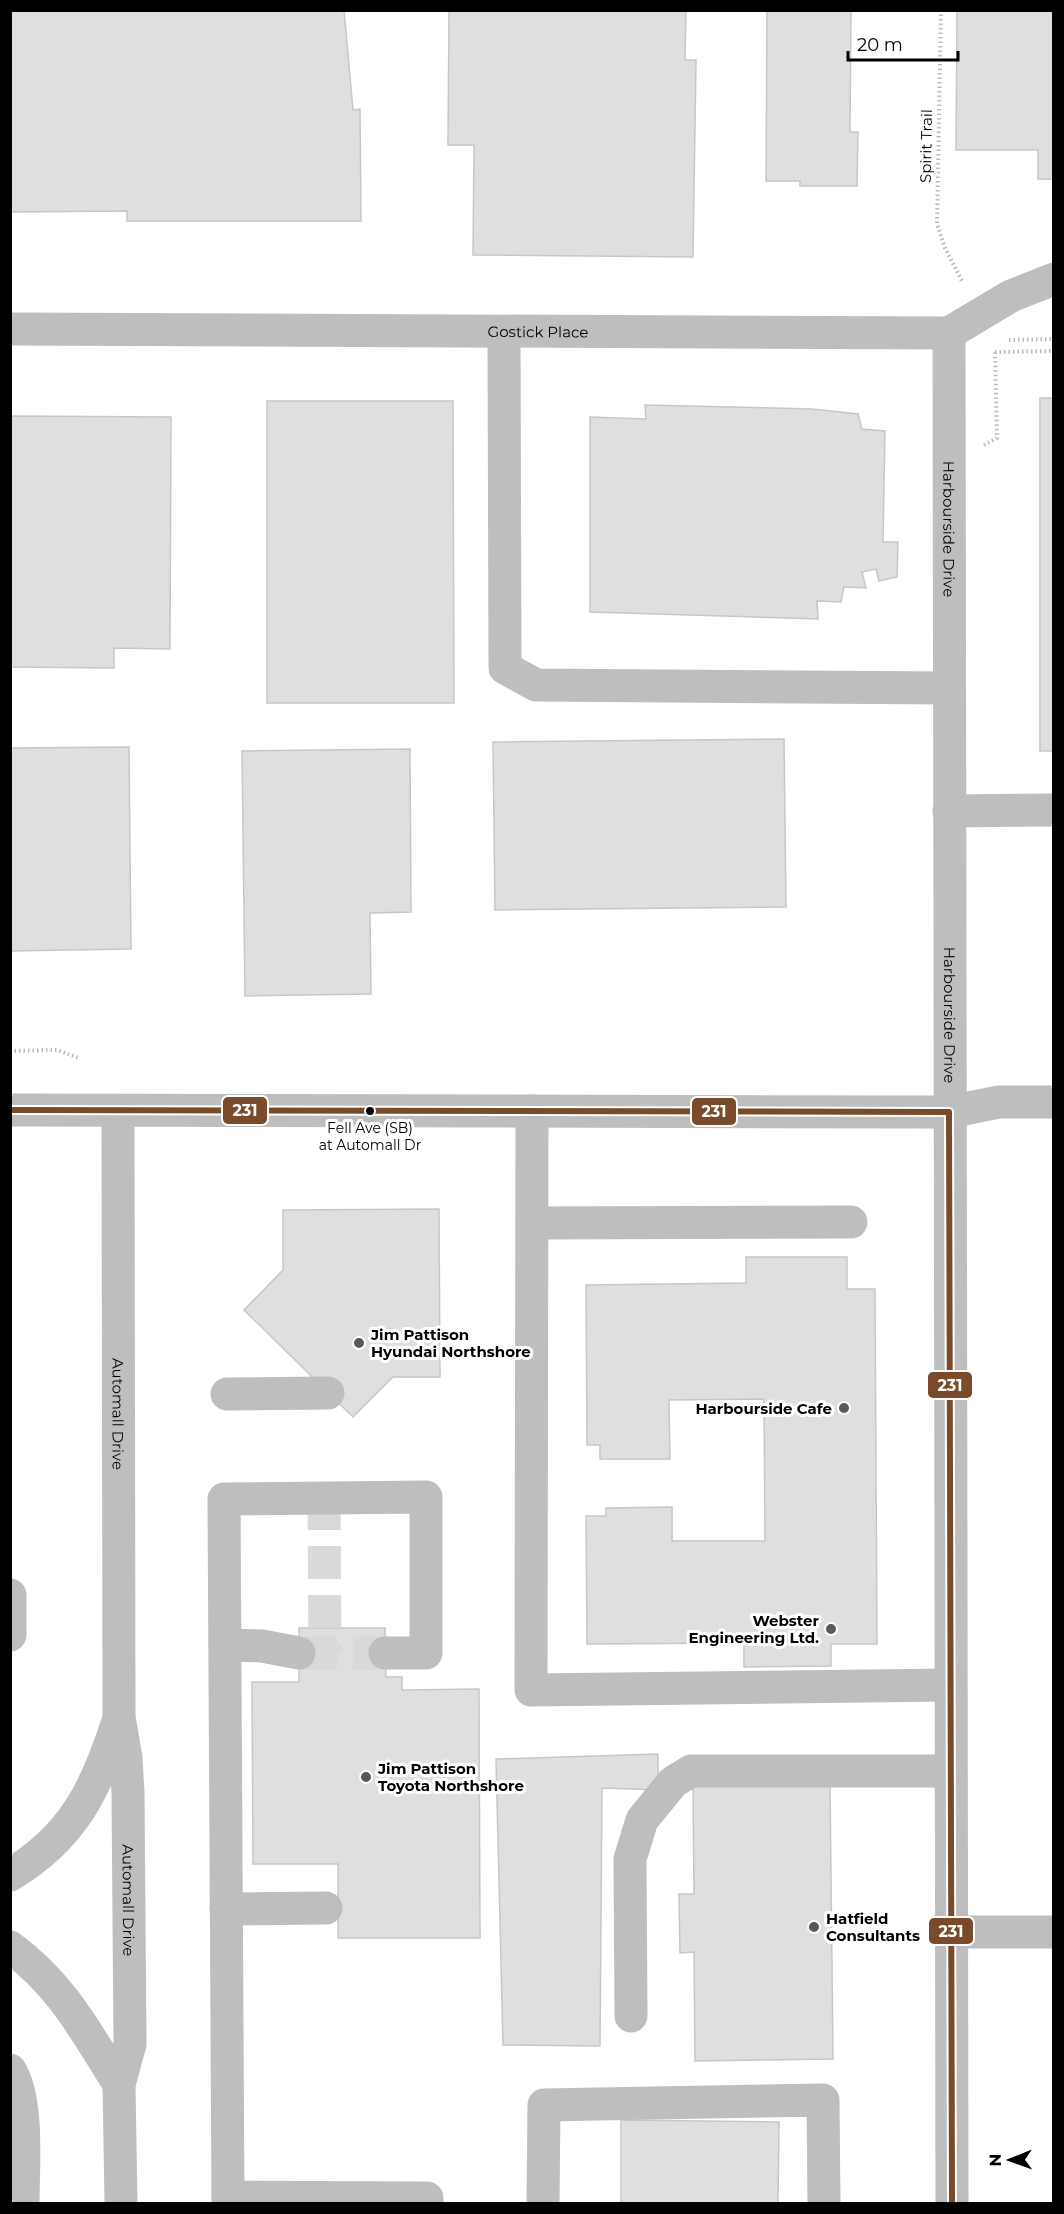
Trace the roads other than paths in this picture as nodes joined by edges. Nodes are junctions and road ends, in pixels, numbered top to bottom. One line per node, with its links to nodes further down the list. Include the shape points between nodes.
1 (1053, 279): 4 (street, via 1011,296)
2 (10, 329): 3 (street, Gostick Place)
3 (504, 332): 4 (street, Gostick Place); 5 (street, via 505,668 536,685)
4 (948, 333): 5 (street, Harbourside Drive)
5 (949, 688): 7 (street, Harbourside Drive)
6 (1053, 810): 7 (street)
7 (949, 811): 12 (street, Harbourside Drive)
8 (1053, 1102): 12 (street, via 999,1102)
9 (10, 1110): 10 (street)
10 (118, 1111): 11 (street); 23 (street, Automall Drive)
11 (532, 1111): 12 (street); 14 (street)
12 (949, 1112): 22 (street, Harbourside Drive)
13 (851, 1222): 14 (street)
14 (532, 1223): 22 (street, via 531,1690)
15 (328, 1393): 16 (street)
16 (227, 1394)
17 (10, 1595): 18 (street)
18 (10, 1635)
19 (225, 1646): 20 (street, via 262,1646); 21 (street, via 224,1499 426,1497 426,1653); 27 (street)
20 (299, 1653)
21 (385, 1653)
22 (950, 1685): 24 (street, Harbourside Drive)
23 (119, 1717): 25 (street, Automall Drive, via 106,1758 73,1821 54,1844); 33 (street, Automall Drive, via 128,1794 130,2044)
24 (950, 1771): 28 (street, Harbourside Drive); 31 (street, via 691,1771 673,1782 642,1820 630,1859)
25 (10, 1875)
26 (326, 1908): 27 (street)
27 (226, 1909): 34 (street)
28 (951, 1932): 29 (street); 40 (street, Harbourside Drive)
29 (1053, 1932)
30 (10, 1947): 33 (street, via 34,1965 75,2012)
31 (631, 2016)
32 (10, 2070): 35 (street, via 22,2109)
33 (119, 2084): 36 (street, Automall Drive)
34 (228, 2200): 37 (street, via 427,2198)
35 (24, 2204)
36 (121, 2204)
37 (427, 2204)
38 (543, 2204): 39 (street, via 543,2105 824,2100)
39 (824, 2204)
40 (952, 2204)

